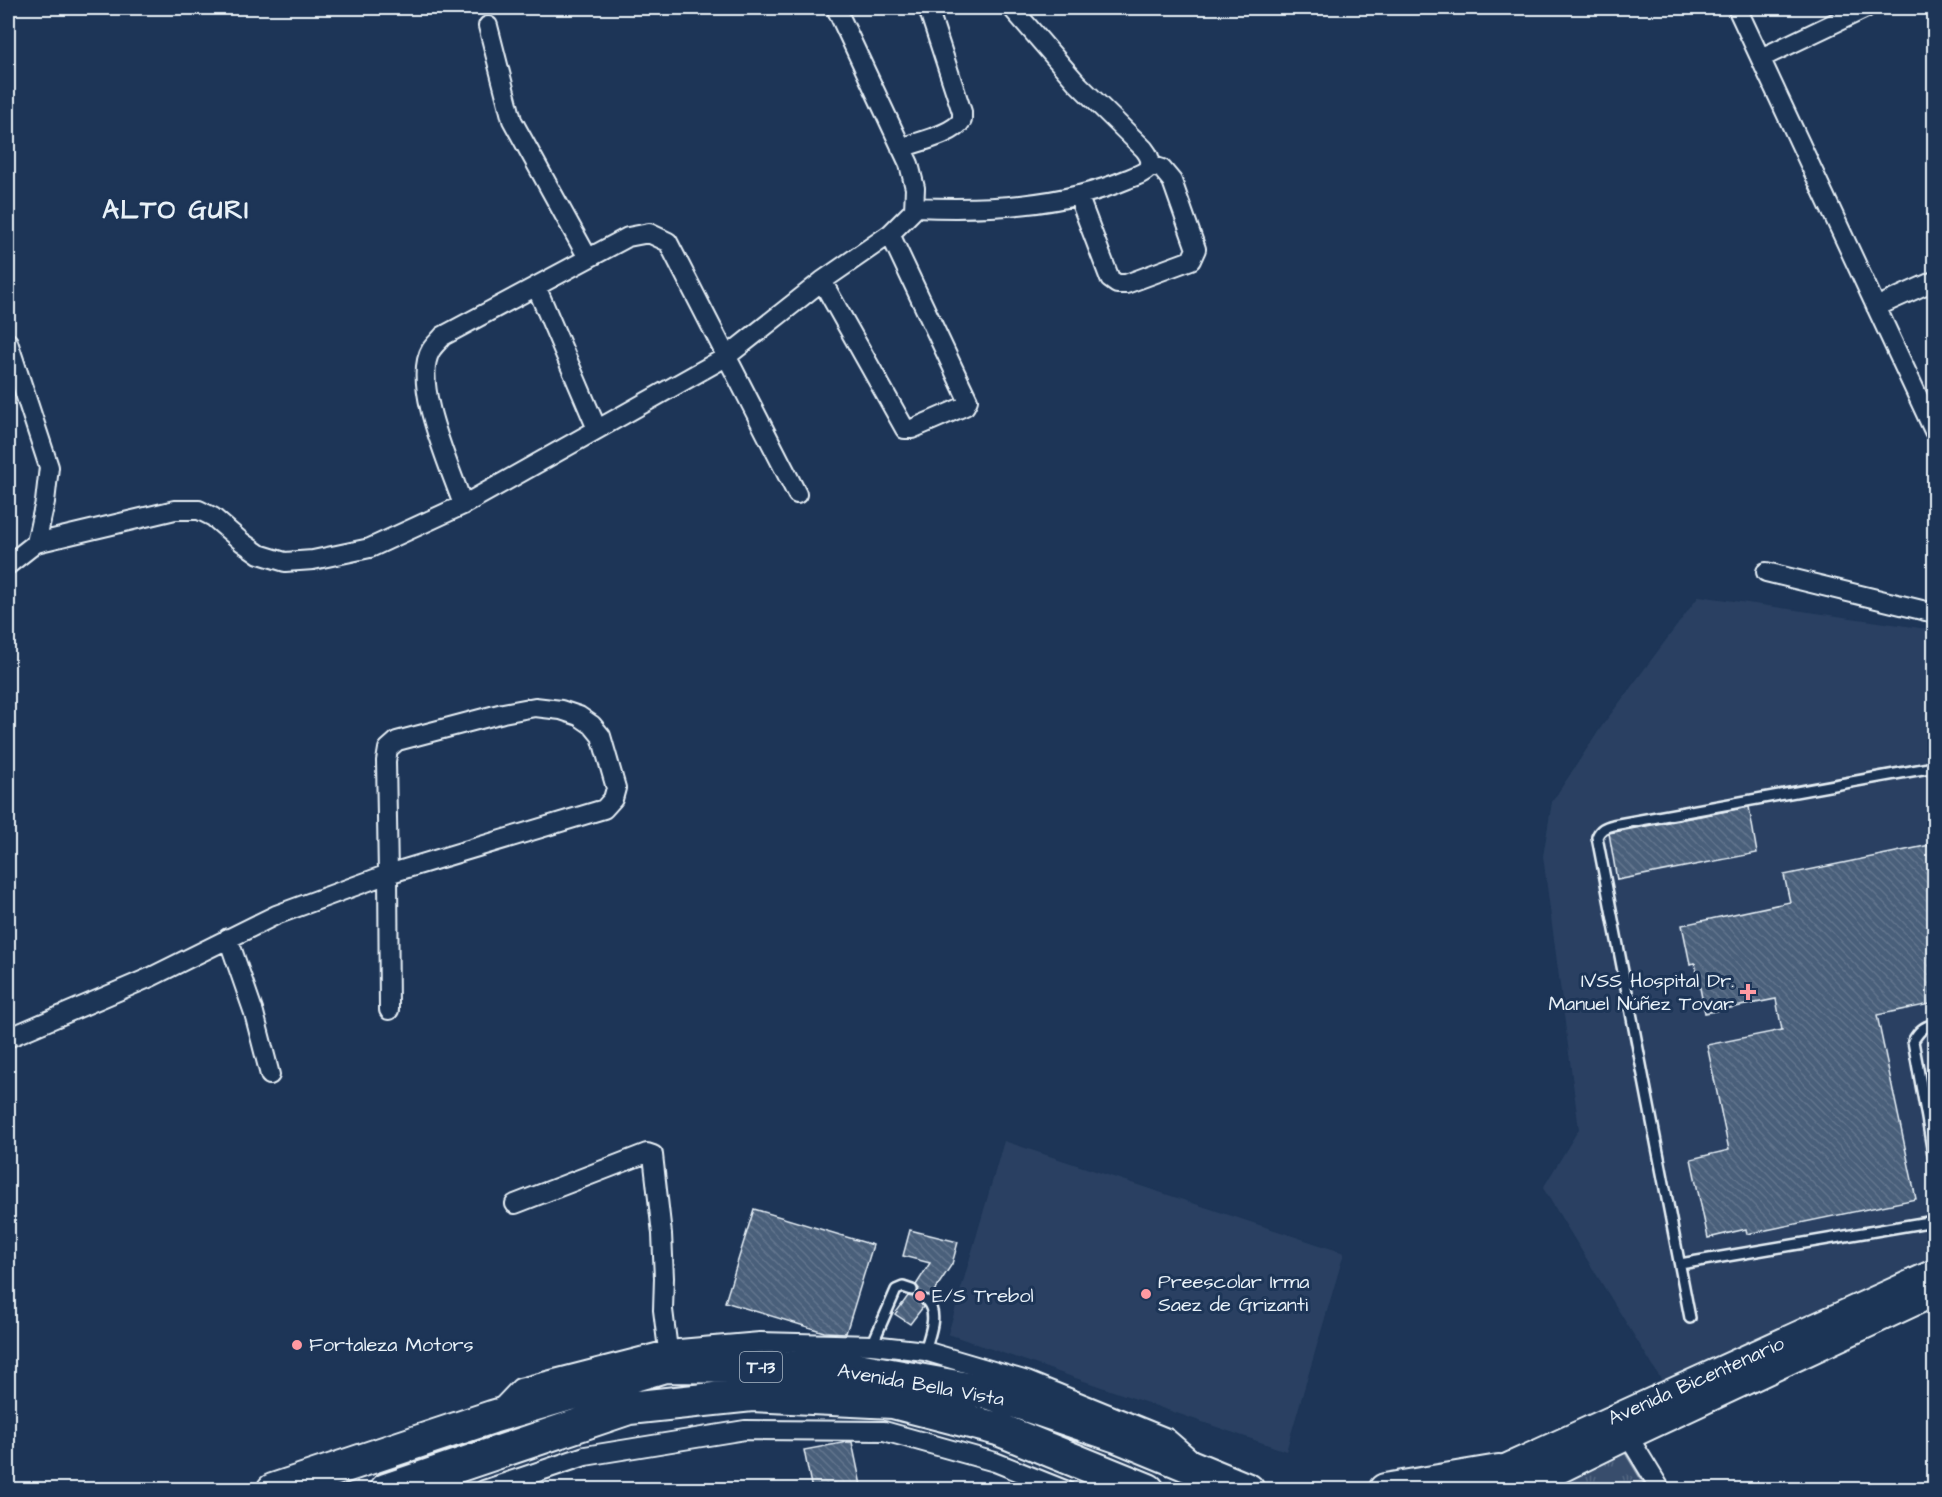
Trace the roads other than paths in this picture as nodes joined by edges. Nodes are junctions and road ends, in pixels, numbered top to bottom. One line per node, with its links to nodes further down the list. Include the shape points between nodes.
1 (837, 8): 8 (street)
2 (928, 8): 8 (street, via 962,120 947,132)
3 (1012, 8): 9 (street, via 1076,82 1144,149)
4 (1737, 8): 7 (street)
5 (1866, 8): 7 (street)
6 (488, 26): 13 (street, via 512,120)
7 (1761, 58): 17 (street)
8 (901, 148): 11 (street, via 915,188)
9 (1150, 165): 10 (street, via 1146,172 1113,186); 10 (street, via 1162,169 1172,181 1196,249 1191,260 1117,284 1110,279)
10 (1078, 195): 11 (street, via 985,207)
11 (915, 207): 12 (street)
12 (890, 234): 14 (street); 14 (street, via 968,400 965,406 905,429)
13 (588, 258): 16 (street); 19 (street, via 628,237 649,232 668,242)
14 (822, 281): 19 (street)
15 (1935, 281): 17 (street)
16 (536, 286): 20 (street); 23 (street, via 443,336 430,351 424,378 428,401)
17 (1876, 307): 21 (street)
18 (8, 342): 24 (street, via 49,467)
19 (726, 357): 20 (street); 22 (street)
20 (597, 429): 23 (street)
21 (1935, 431)
22 (797, 494)
23 (463, 505): 24 (street, via 370,548 313,560 285,562 259,554 199,510 175,510)
24 (36, 543): 25 (street)
25 (8, 564)
26 (1766, 572): 27 (street)
27 (1935, 613)
28 (1935, 767): 39 (lane, via 1613,825 1599,832)
29 (388, 874): 29 (street, via 604,809 616,788 601,736 579,716 535,707 397,741 388,749 386,761); 30 (street, via 276,915); 31 (street)
30 (228, 938): 33 (street, via 151,977); 34 (street)
31 (389, 1010)
32 (1935, 1024): 35 (lane, via 1918,1032 1913,1041)
33 (8, 1038)
34 (270, 1075)
35 (1931, 1117): 36 (lane)
36 (1935, 1160)
37 (515, 1204): 46 (street, via 646,1153 653,1155)
38 (1935, 1221): 39 (lane)
39 (1680, 1264): 44 (lane)
40 (1935, 1273): 51 (street, Avenida Bicentenario)
41 (912, 1290): 45 (lane, via 896,1290)
42 (1935, 1293): 49 (street, Avenida Bicentenario)
43 (927, 1301): 47 (lane, via 933,1307 934,1318)
44 (1690, 1318)
45 (872, 1345): 46 (street, T-13, via 760,1342); 47 (street, T-13)
46 (668, 1350): 48 (street, T-13, via 520,1388)
47 (925, 1351): 50 (street, T-13, via 1027,1381 1167,1438)
48 (492, 1417): 50 (highway, Avenida Bella Vista / T-13, via 664,1366 852,1368 990,1393 1117,1436); 53 (highway, Avenida Bella Vista / T-13)
49 (1628, 1436): 51 (street, Avenida Bicentenario); 60 (street)
50 (1211, 1476): 57 (highway, Avenida Bella Vista / T-13)
51 (1509, 1480): 58 (highway); 59 (street, Avenida Bicentenario)
52 (1142, 1488): 54 (highway, Avenida Bella Vista / T-13, via 998,1429 893,1402 752,1395 629,1408)
53 (273, 1490)
54 (386, 1490)
55 (484, 1490): 56 (street, via 585,1456 745,1430 884,1431 995,1462)
56 (1065, 1490)
57 (1248, 1490)
58 (1385, 1490)
59 (1456, 1490)
60 (1661, 1490)

